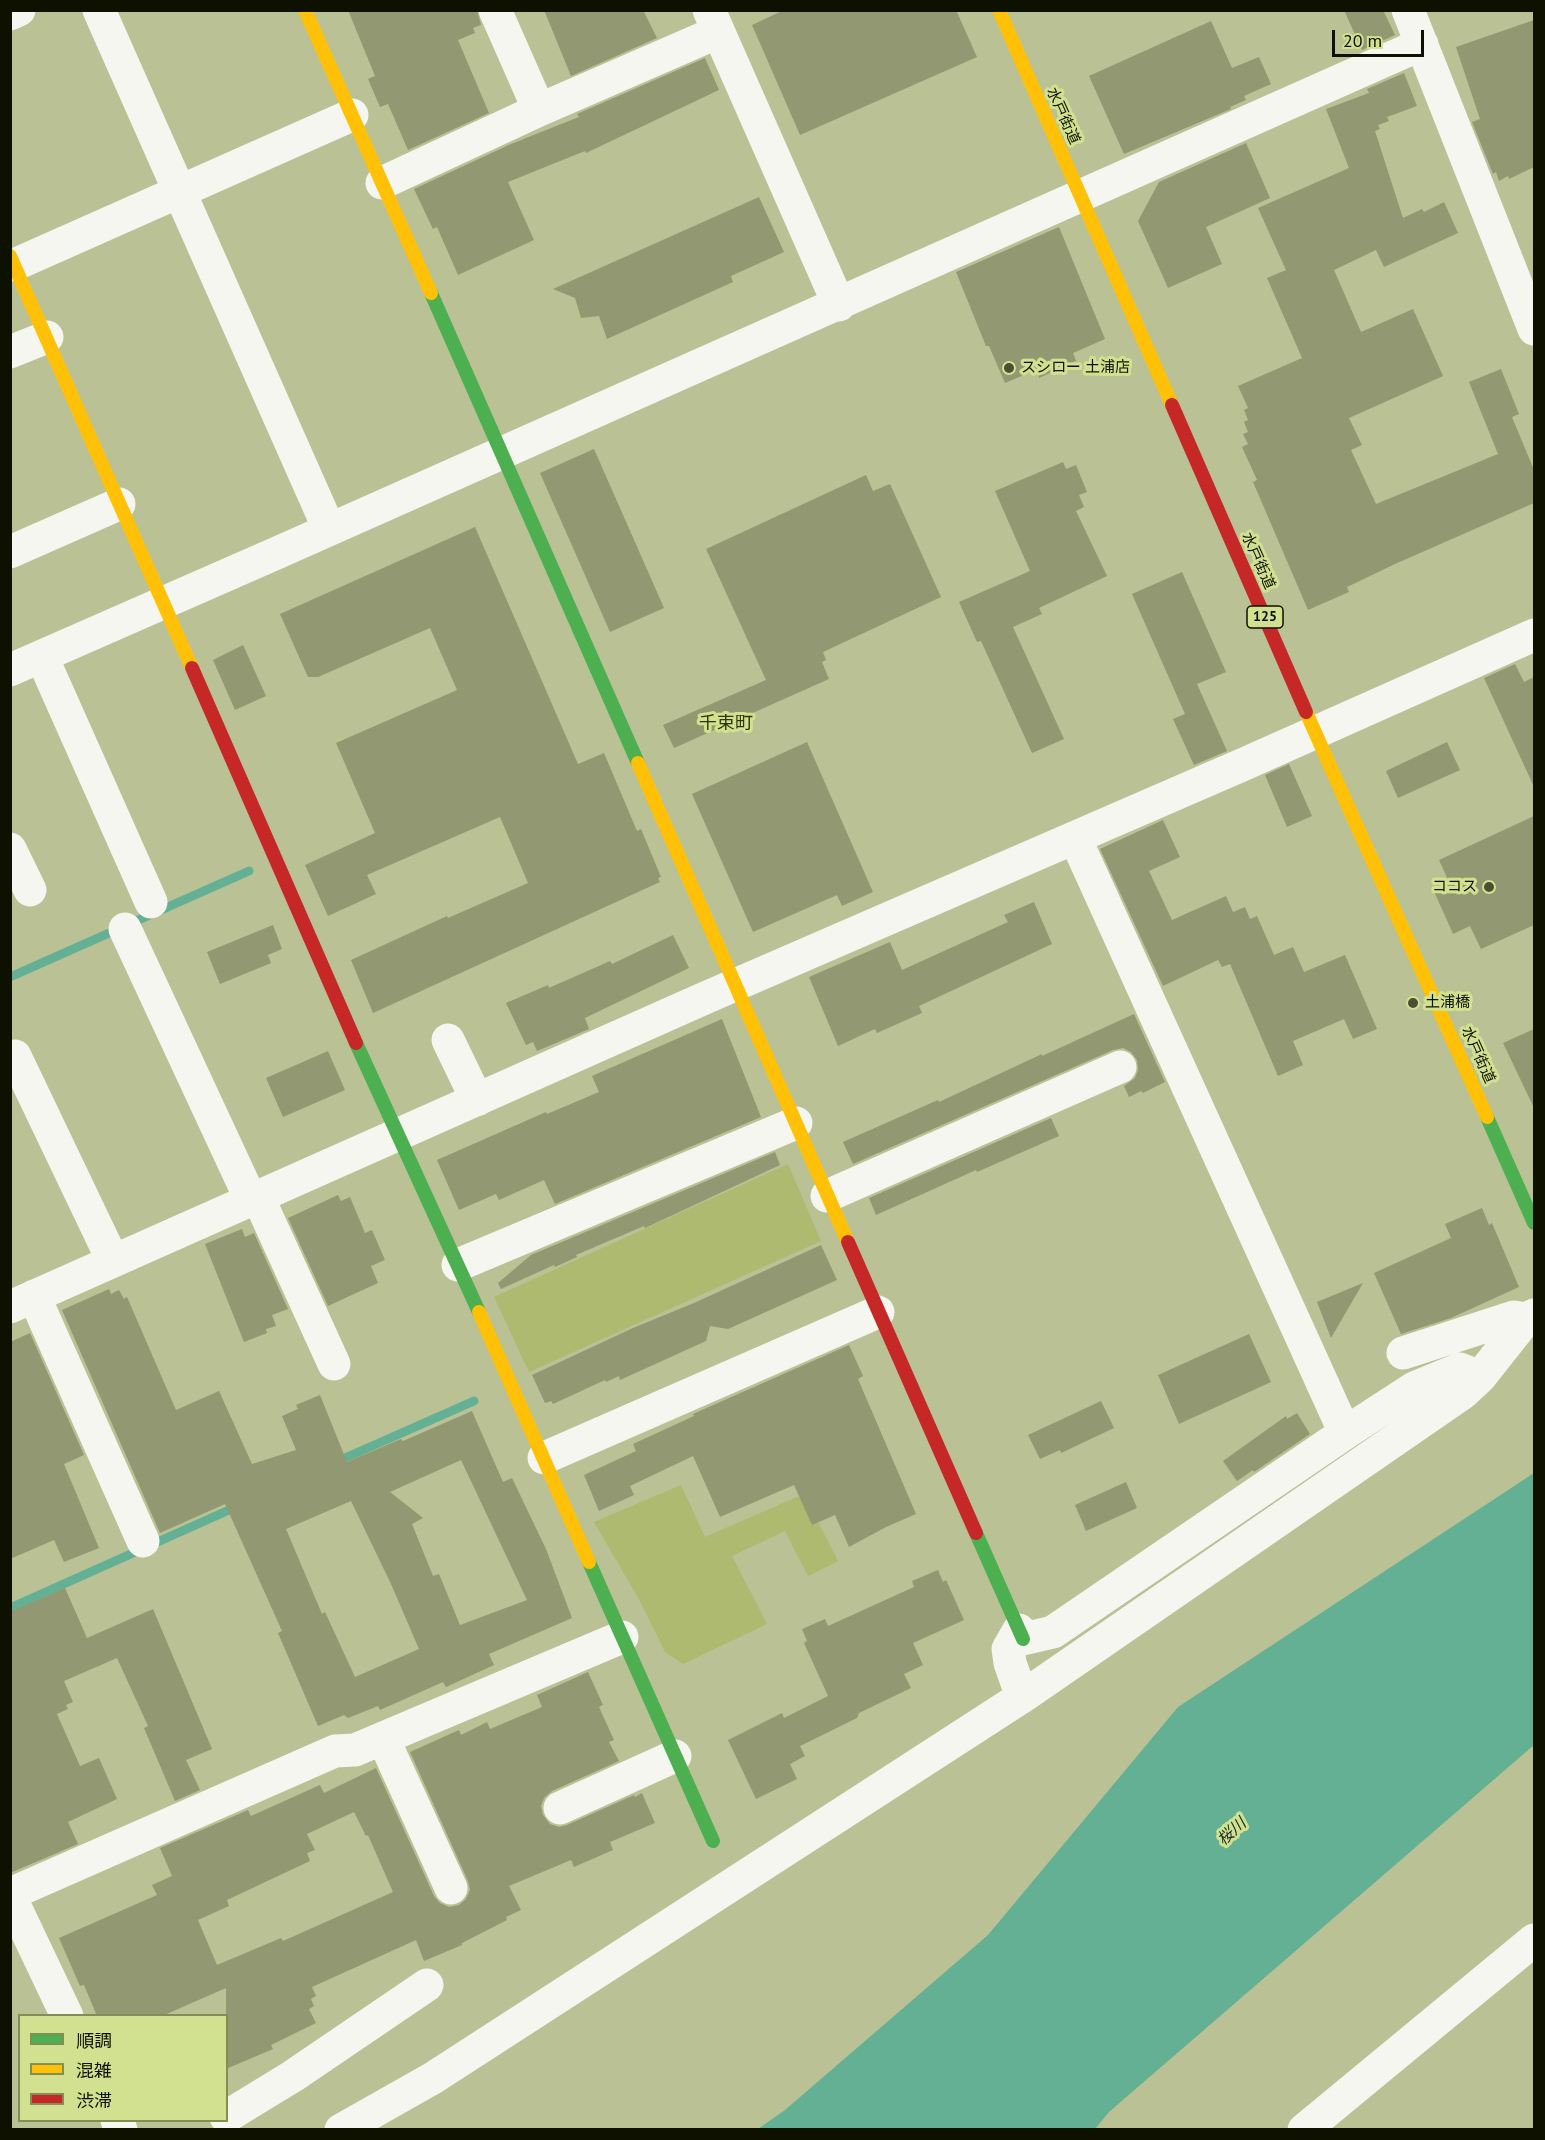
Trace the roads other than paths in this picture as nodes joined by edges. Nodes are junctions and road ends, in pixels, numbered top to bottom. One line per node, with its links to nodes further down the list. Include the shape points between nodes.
1 (20, 10): 7 (street)
2 (99, 10): 13 (street)
3 (305, 10): 11 (main road)
4 (495, 10): 10 (street)
5 (999, 10): 14 (main road, 水戸街道 / 125)
6 (1408, 10): 9 (street)
7 (10, 14)
8 (714, 21): 10 (street); 16 (street)
9 (1422, 44): 14 (street); 17 (street)
10 (539, 110): 12 (street)
11 (352, 115): 12 (main road); 13 (street)
12 (382, 183): 20 (main road)
13 (179, 192): 15 (street); 22 (street)
14 (1080, 195): 16 (street); 28 (main road, 水戸街道 / 125)
15 (13, 260): 18 (main road)
16 (839, 305): 20 (street)
17 (1534, 329)
18 (47, 337): 19 (street); 21 (main road)
19 (10, 352)
20 (502, 453): 22 (street); 34 (main road)
21 (120, 504): 23 (street); 24 (main road)
22 (328, 529): 24 (street)
23 (10, 552)
24 (163, 603): 26 (street); 40 (main road)
25 (1534, 635): 28 (street)
26 (42, 657): 27 (street); 32 (street)
27 (10, 670)
28 (1315, 732): 29 (street); 43 (main road, 水戸街道 / 125)
29 (1075, 838): 34 (street); 52 (street)
30 (10, 849): 31 (street)
31 (30, 890)
32 (151, 902)
33 (126, 929): 42 (street)
34 (735, 985): 38 (street); 39 (main road)
35 (448, 1040): 38 (street)
36 (15, 1056): 44 (street)
37 (1120, 1067): 41 (street)
38 (477, 1100): 40 (street)
39 (796, 1123): 41 (main road); 45 (street)
40 (397, 1135): 42 (street); 45 (main road)
41 (827, 1196): 47 (main road)
42 (255, 1198): 44 (street); 50 (street)
43 (1534, 1222)
44 (113, 1261): 46 (street)
45 (458, 1265): 53 (main road)
46 (22, 1301): 54 (street)
47 (878, 1312): 53 (street); 55 (main road)
48 (1530, 1317): 49 (street, via 1514,1317); 51 (street)
49 (1403, 1353)
50 (334, 1365)
51 (1480, 1377): 52 (street, via 1460,1370 1423,1384); 57 (street, via 1463,1393)
52 (1344, 1433): 55 (street, via 1053,1632)
53 (543, 1458): 56 (main road)
54 (143, 1541)
55 (1021, 1635): 57 (street, via 1008,1649)
56 (622, 1637): 58 (street); 59 (main road)
57 (1022, 1696): 70 (street, via 433,2078)
58 (383, 1738): 62 (street); 63 (street, via 356,1750 335,1751)
59 (675, 1756): 60 (street); 61 (main road)
60 (560, 1808)
61 (713, 1841)
62 (451, 1888)
63 (10, 1895): 66 (street)
64 (1534, 1941): 71 (street)
65 (427, 1985): 67 (street)
66 (66, 2014)
67 (228, 2116)
68 (219, 2122): 69 (street)
69 (206, 2130)
70 (341, 2130)
71 (1304, 2130)

